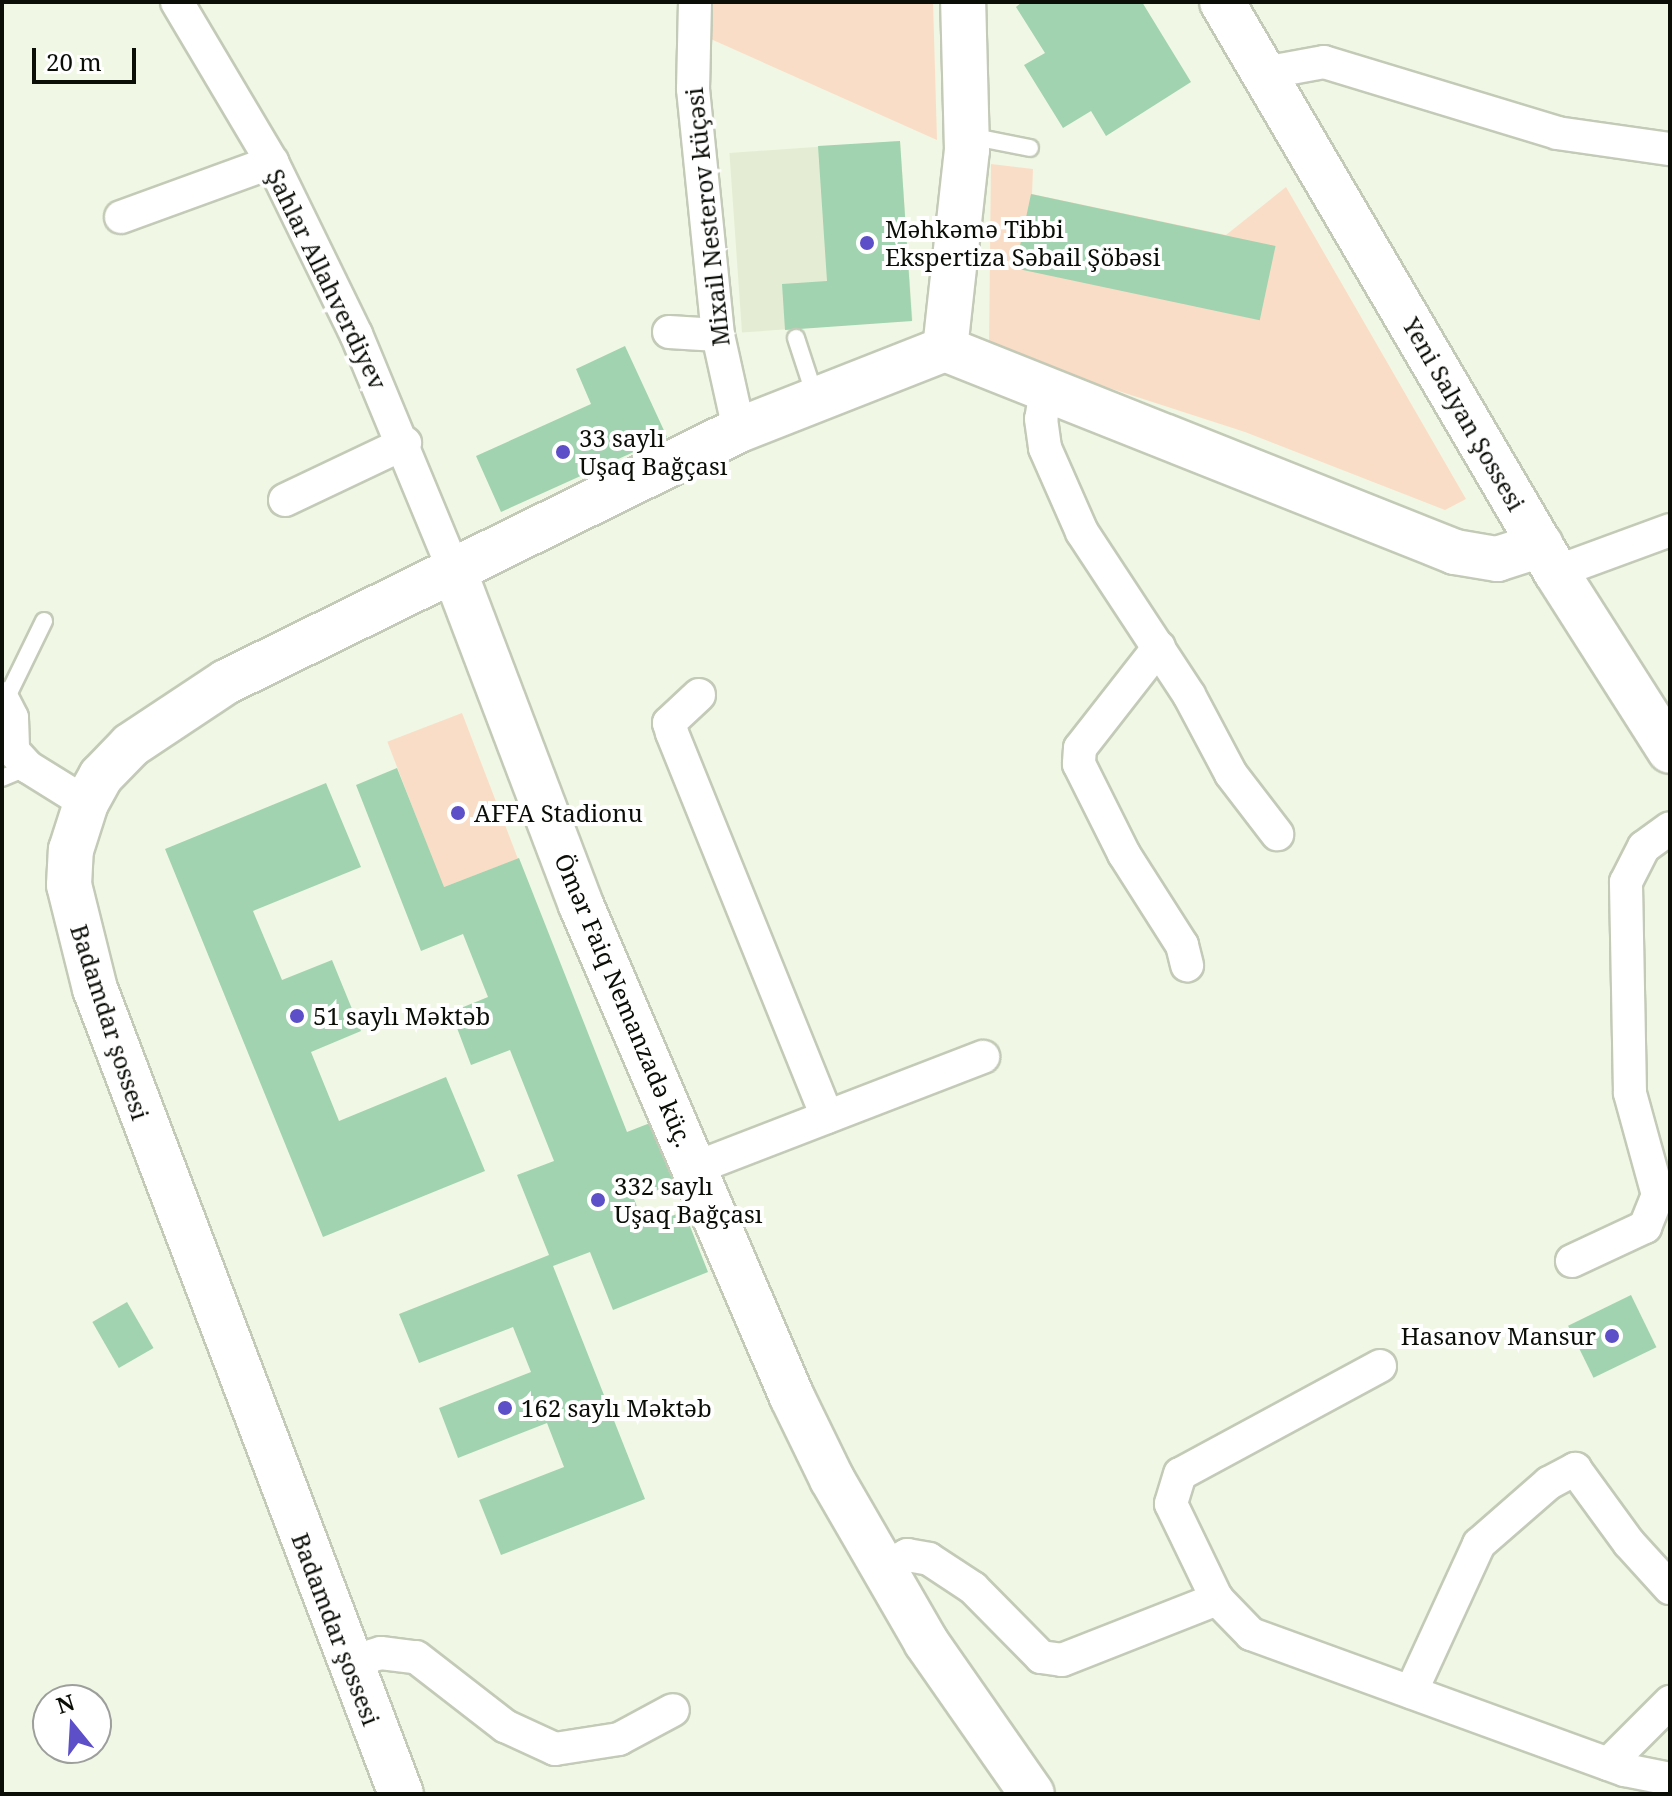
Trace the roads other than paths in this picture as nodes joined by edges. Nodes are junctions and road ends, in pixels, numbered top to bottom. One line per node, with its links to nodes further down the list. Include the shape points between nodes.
1 (177, 2): 9 (street, Şahlar Allahverdiyev)
2 (695, 2): 12 (street, Mixail Nesterov küçəsi, via 693,89)
3 (963, 2): 6 (main road)
4 (1222, 2): 5 (main road, Yeni Salyan Şossesi)
5 (1264, 73): 8 (street, via 1324,62 1557,133); 21 (main road, Yeni Salyan Şossesi)
6 (967, 136): 7 (lane); 14 (main road)
7 (1030, 148)
8 (1670, 149)
9 (272, 162): 10 (street); 18 (street, Şahlar Allahverdiyev)
10 (121, 217)
11 (669, 332): 12 (street)
12 (718, 335): 17 (street, Mixail Nesterov küçəsi)
13 (796, 338): 16 (lane)
14 (945, 349): 15 (main road); 16 (main road, Badamdar şossesi)
15 (1046, 389): 21 (main road, via 1455,552 1497,559); 24 (street, via 1041,419 1045,448 1082,532)
16 (815, 396): 17 (main road, Badamdar şossesi)
17 (739, 430): 22 (main road, Badamdar şossesi)
18 (405, 443): 19 (street); 22 (street, Şahlar Allahverdiyev)
19 (285, 500)
20 (1670, 530): 21 (street)
21 (1548, 558): 27 (main road, Yeni Salyan Şossesi)
22 (453, 568): 29 (main road, Badamdar şossesi, via 179,709 131,745 101,776); 35 (main road, Ömər Faiq Nemanzadə küç., via 581,905)
23 (44, 621): 26 (lane)
24 (1159, 647): 31 (street, via 1231,774); 32 (street, via 1080,748 1079,764 1124,854 1182,945)
25 (699, 695): 34 (street, via 669,723 672,733)
26 (3, 699): 28 (street, via 12,718)
27 (1670, 751)
28 (11, 757): 29 (street)
29 (86, 803): 41 (main road, Badamdar şossesi, via 71,850 69,885 95,989)
30 (1670, 828): 36 (street, via 1644,847 1626,882 1630,1093 1658,1195 1645,1227)
31 (1277, 834)
32 (1187, 965)
33 (983, 1057): 34 (street)
34 (827, 1117): 35 (street)
35 (695, 1168): 38 (main road, Ömər Faiq Nemanzadə küç., via 792,1397)
36 (1572, 1261)
37 (1380, 1366): 40 (street, via 1180,1474 1171,1504)
38 (882, 1569): 40 (street, via 907,1555 929,1559 973,1588 1041,1657 1062,1660); 48 (main road, Ömər Faiq Nemanzadə küç.)
39 (1670, 1588): 42 (street, via 1575,1469 1549,1483 1479,1544)
40 (1217, 1599): 42 (street, via 1251,1634)
41 (348, 1663): 44 (street, via 381,1653 416,1657 505,1726 555,1749 619,1739); 47 (main road, Badamdar şossesi)
42 (1411, 1692): 45 (street)
43 (1670, 1702): 45 (street)
44 (673, 1710)
45 (1608, 1764): 46 (street)
46 (1670, 1779)
47 (401, 1794)
48 (1032, 1794)

